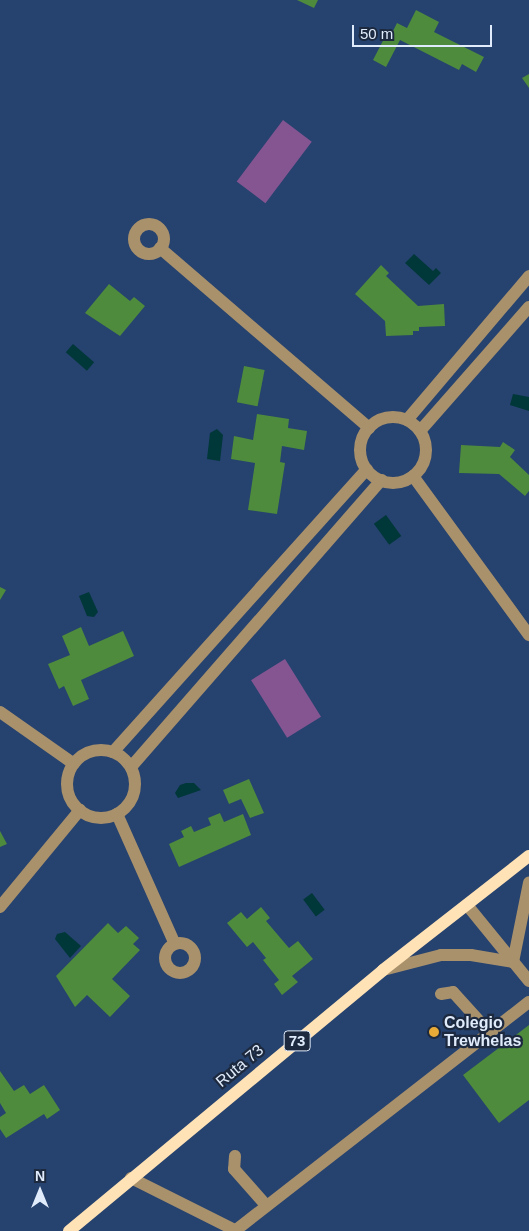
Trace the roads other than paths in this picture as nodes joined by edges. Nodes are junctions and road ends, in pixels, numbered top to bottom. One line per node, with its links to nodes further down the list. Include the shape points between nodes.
1 (160, 248): 5 (street)
2 (529, 276): 4 (street)
3 (529, 307): 6 (street)
4 (407, 420): 5 (street, via 387,418); 6 (street)
5 (369, 428): 7 (street, via 361,443)
6 (420, 431): 8 (street, via 426,450 425,460)
7 (366, 469): 9 (street); 10 (street)
8 (413, 476): 9 (street, via 397,482); 12 (street)
9 (381, 480): 11 (street)
10 (250, 600): 11 (street); 14 (street)
11 (264, 614): 16 (street)
12 (529, 635)
13 (0, 712): 15 (street)
14 (113, 752): 15 (street, via 96,750); 16 (street)
15 (74, 764): 17 (street, via 67,789)
16 (131, 767): 18 (street, via 134,793)
17 (80, 810): 18 (street, via 102,818); 22 (street)
18 (117, 814): 23 (street)
19 (529, 856): 21 (main road, Ruta 73 / 73)
20 (529, 883): 24 (street)
21 (467, 905): 24 (street); 25 (main road, Ruta 73 / 73)
22 (0, 908)
23 (175, 944)
24 (513, 962): 25 (street, via 441,955); 26 (street)
25 (383, 970): 31 (main road, Ruta 73 / 73)
26 (529, 981)
27 (441, 994): 29 (street, via 454,992)
28 (529, 1002): 29 (street)
29 (490, 1033): 32 (street)
30 (235, 1156): 32 (street, via 234,1169)
31 (131, 1178): 33 (main road, Ruta 73 / 73); 34 (street)
32 (266, 1204): 34 (street)
33 (69, 1231)
34 (237, 1231)

